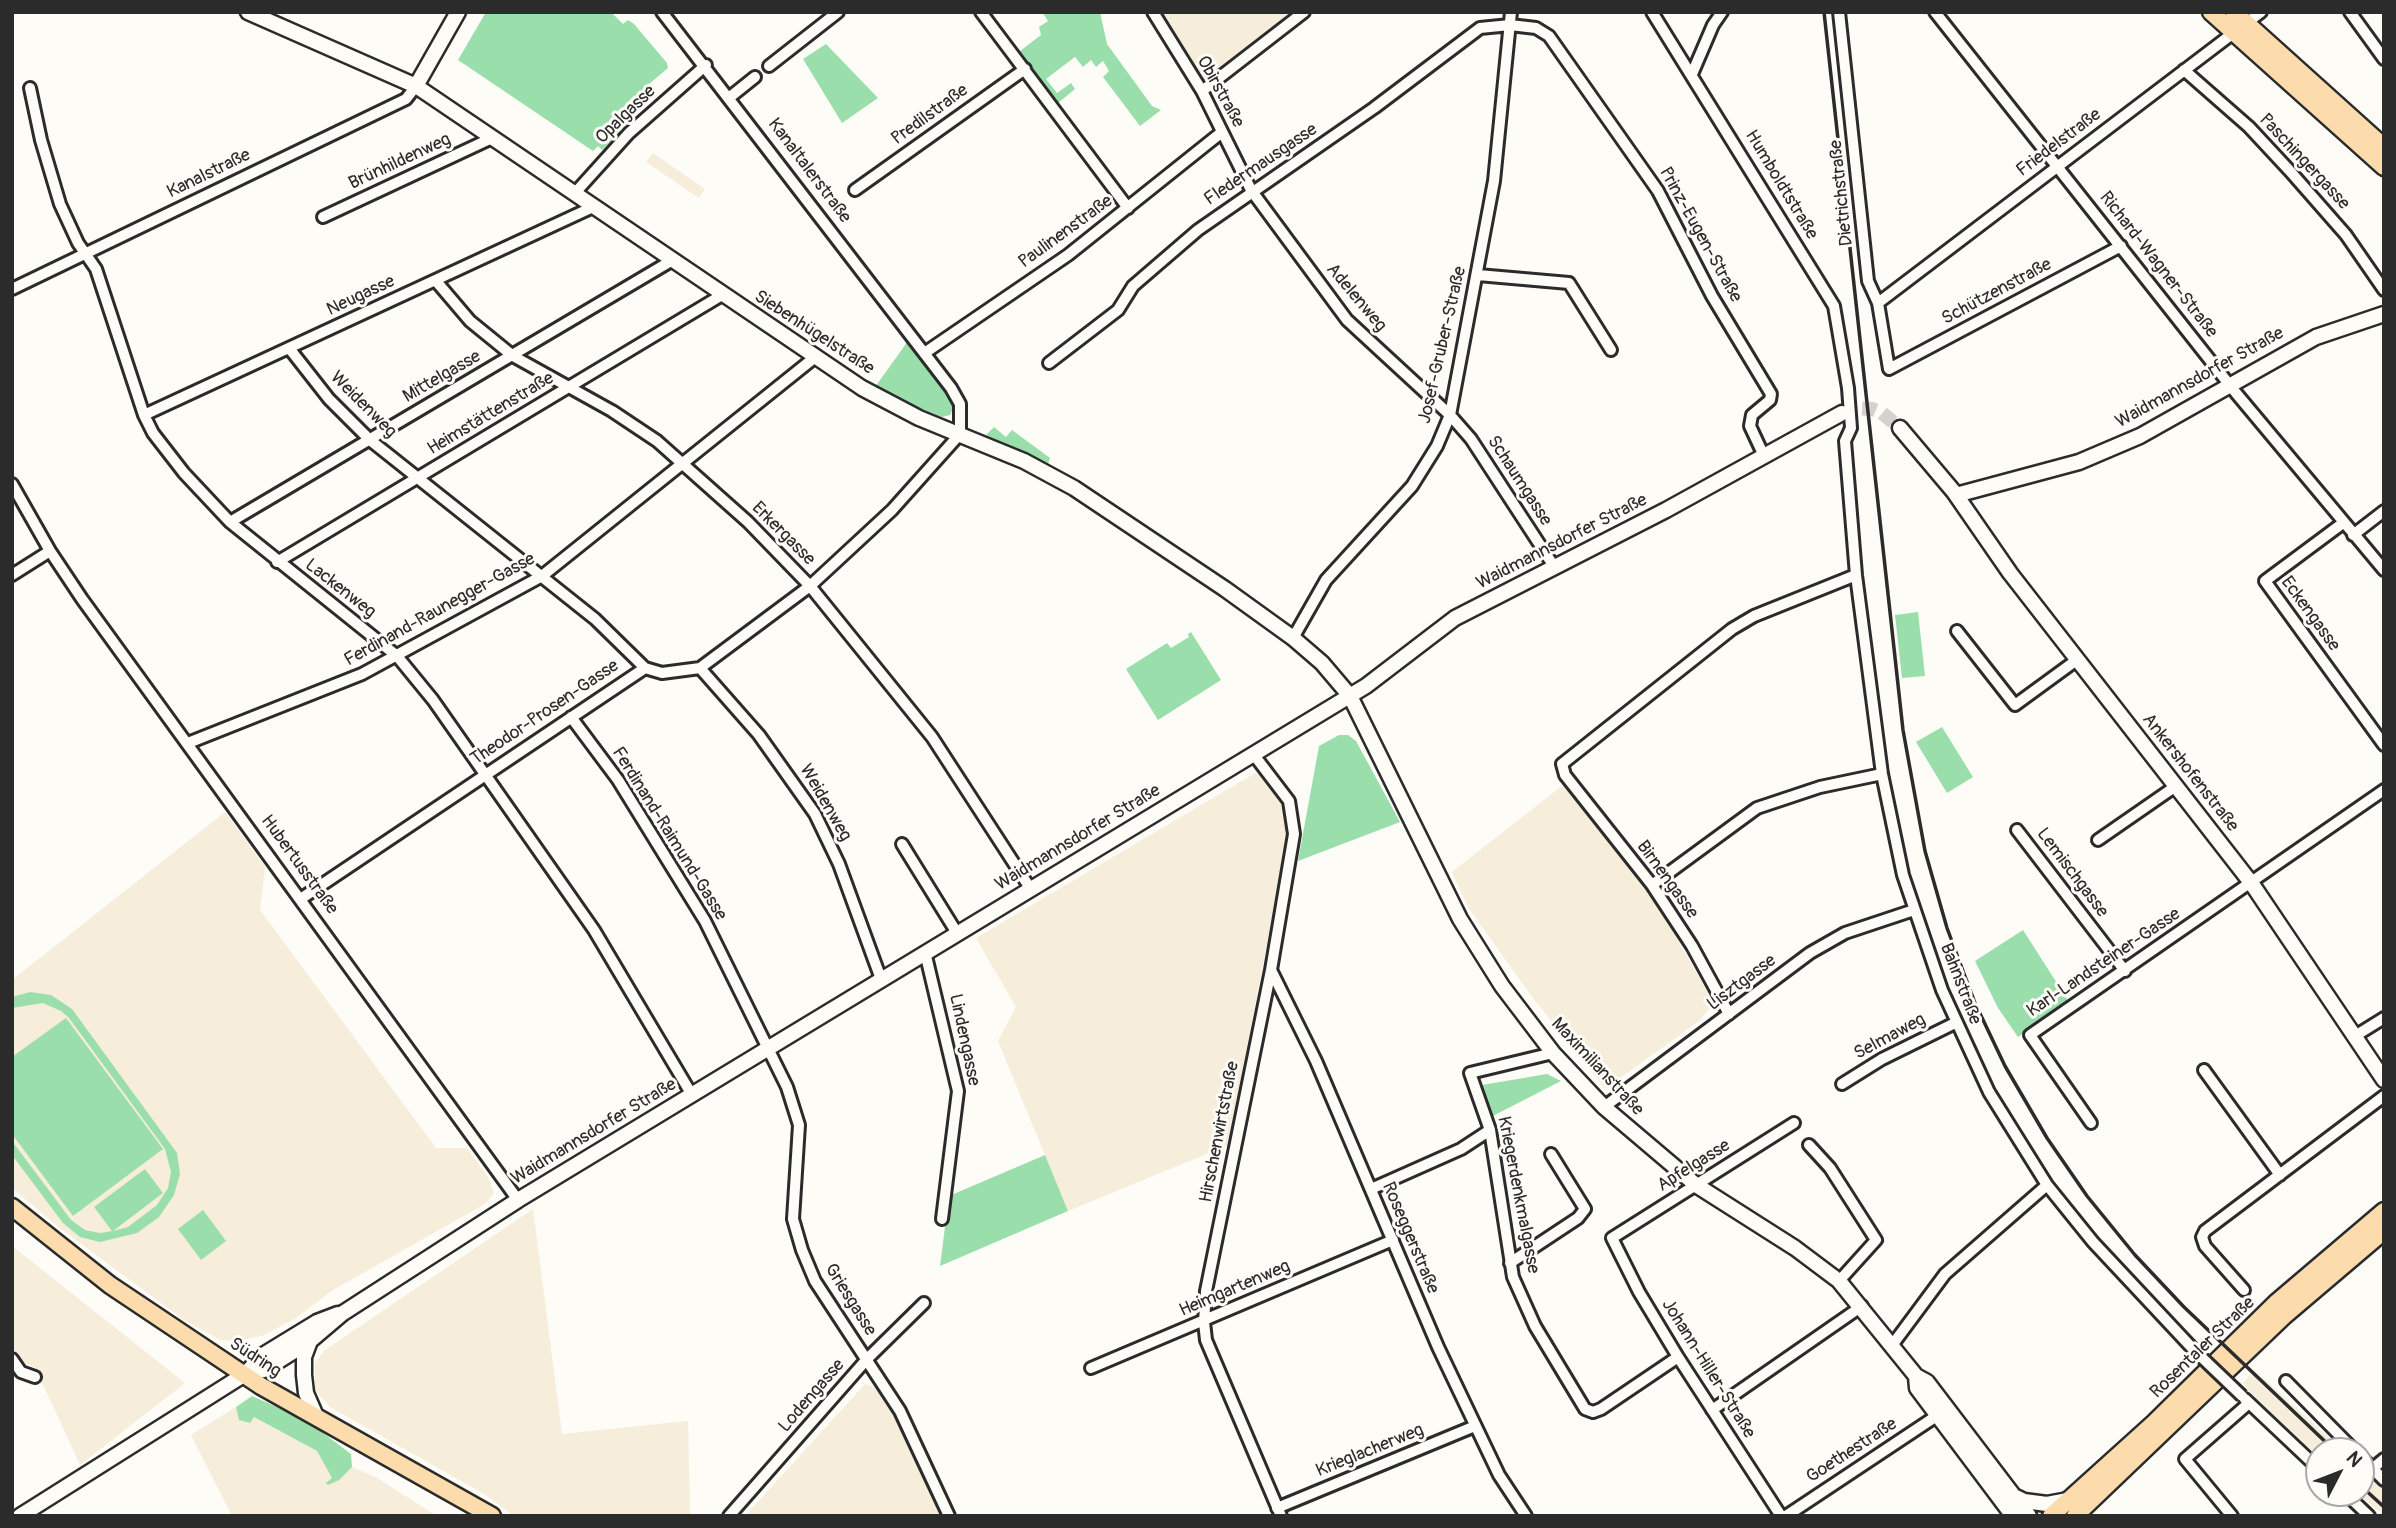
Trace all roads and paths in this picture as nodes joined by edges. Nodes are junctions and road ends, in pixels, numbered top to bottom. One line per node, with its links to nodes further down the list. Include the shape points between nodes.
1 (248, 12): 26 (street, Siebenhügelstraße)
2 (458, 12): 26 (street)
3 (662, 12): 20 (street, Kanaltalerstraße)
4 (838, 12): 21 (street)
5 (981, 12): 22 (street)
6 (1153, 12): 28 (street, Obirstraße)
7 (1304, 12): 28 (street)
8 (1511, 12): 17 (street, Josef-Gruber-Straße)
9 (1652, 12): 24 (street, Humboldtstraße)
10 (1722, 12): 24 (street)
11 (1839, 12): 49 (street, Dietrichstraße, via 1868,281)
12 (1935, 12): 33 (street, Richard-Wagner-Straße)
13 (2211, 12): 18 (main road)
14 (2234, 12): 18 (main road)
15 (2261, 12): 18 (street, Friedelstraße)
16 (2350, 12): 19 (street)
17 (1510, 25): 36 (street, Fledermausgasse, via 1480,28 1374,108); 44 (street, Josef-Gruber-Straße, via 1501,134); 67 (street, Prinz-Eugen-Straße, via 1536,27 1549,36 1658,191 1712,296 1772,394 1752,415 1750,426)
18 (2240, 29): 23 (street, Friedelstraße); 32 (main road); 34 (main road)
19 (2384, 59)
20 (706, 65): 29 (street, Kanaltalerstraße); 37 (street, Opalgasse, via 629,133)
21 (769, 66)
22 (1024, 69): 35 (street, Predilstraße); 39 (street)
23 (2184, 71): 33 (street, Friedelstraße); 47 (street, Paschingergasse, via 2249,127 2294,175 2346,235)
24 (1692, 74): 60 (street, Humboldtstraße, via 1833,306)
25 (755, 77): 29 (street)
26 (416, 86): 31 (street, Siebenhügelstraße); 42 (street, Kanalstraße, via 406,99)
27 (30, 88): 42 (street, Lackenweg, via 60,204)
28 (1202, 91): 30 (street, Obirstraße)
29 (730, 97): 53 (street, Kanaltalerstraße)
30 (1222, 132): 36 (street, Obirstraße); 39 (street, Paulinenstraße)
31 (492, 138): 37 (street, Siebenhügelstraße); 40 (street, Brünhildenweg)
32 (2384, 147)
33 (2059, 166): 41 (street, Richard-Wagner-Straße); 49 (street, Friedelstraße)
34 (2384, 167)
35 (855, 190)
36 (1251, 190): 56 (street, Fledermausgasse, via 1133,286 1118,310); 63 (street, Adelenweg, via 1347,320)
37 (574, 194): 38 (street, Siebenhügelstraße)
38 (593, 207): 43 (street, Siebenhügelstraße); 45 (street, Neugasse)
39 (1128, 208): 53 (street, Paulinenstraße)
40 (323, 217)
41 (2121, 246): 57 (street, Schützenstraße); 58 (street, Richard-Wagner-Straße)
42 (86, 254): 46 (street, Kanalstraße); 62 (street, Lackenweg, via 96,269)
43 (671, 261): 48 (street, Siebenhügelstraße); 54 (street, Mittelgasse)
44 (1478, 275): 52 (street, via 1569,283); 63 (street, Josef-Gruber-Straße)
45 (436, 281): 51 (street, Neugasse); 54 (street, Erkergasse, via 470,321)
46 (12, 289)
47 (2384, 290)
48 (722, 296): 55 (street, Siebenhügelstraße); 59 (street, Heimstättenstraße)
49 (1878, 303): 57 (street, Dietrichstraße)
50 (2384, 314): 58 (street, Waidmannsdorfer Straße, via 2316,337)
51 (289, 348): 62 (street, Neugasse); 66 (street, Weidenweg, via 329,399)
52 (1611, 350)
53 (926, 352): 65 (street, Kanaltalerstraße, via 957,397)
54 (513, 356): 59 (street, Erkergasse); 66 (street, Mittelgasse)
55 (814, 358): 65 (street, Siebenhügelstraße, via 919,418); 68 (street, Ferdinand-Raunegger-Gasse)
56 (1049, 363)
57 (1889, 369)
58 (2229, 384): 71 (street, Waidmannsdorfer Straße, via 2140,436 2079,462); 74 (street, Richard-Wagner-Straße)
59 (569, 388): 68 (street, Erkergasse, via 612,411); 69 (street, Heimstättenstraße)
60 (1848, 388): 81 (street, Bahnstraße, via 1852,428 1845,442)
61 (1842, 413): 67 (street, Waidmannsdorfer Straße)
62 (144, 415): 73 (street, Lackenweg, via 165,450)
63 (1450, 415): 78 (street, Schaumgasse, via 1471,439); 85 (street, Josef-Gruber-Straße, via 1412,486 1326,580)
64 (1900, 428): 71 (street)
65 (960, 434): 83 (street, Theodor-Prosen-Gasse, via 892,510); 85 (street, Siebenhügelstraße, via 1074,488)
66 (370, 440): 69 (street, Weidenweg); 73 (street, Mittelgasse)
67 (1764, 456): 78 (street, Waidmannsdorfer Straße)
68 (684, 463): 82 (street, Ferdinand-Raunegger-Gasse); 83 (street, Erkergasse)
69 (419, 478): 77 (street, Heimstättenstraße); 82 (street, Weidenweg)
70 (12, 484): 76 (street, Hubertusstraße)
71 (1956, 495): 87 (street, Ankershofenstraße)
72 (2384, 511): 75 (street)
73 (230, 522): 77 (street, Lackenweg)
74 (2343, 523): 75 (street, Richard-Wagner-Straße); 93 (street, Eckengasse, via 2265,581)
75 (2353, 535): 79 (street, Richard-Wagner-Straße)
76 (50, 551): 80 (street); 92 (street, Hubertusstraße)
77 (277, 562): 86 (street, Lackenweg)
78 (1555, 568): 90 (street, Waidmannsdorfer Straße, via 1436,630)
79 (2384, 570)
80 (12, 575)
81 (1856, 575): 96 (street, Bahnstraße); 103 (street, Birnengasse, via 1732,629 1564,761 1565,775)
82 (542, 576): 86 (street, Ferdinand-Raunegger-Gasse); 88 (street, Weidenweg)
83 (810, 586): 89 (street, Theodor-Prosen-Gasse); 104 (street, Erkergasse, via 932,737)
84 (1957, 631): 87 (street, via 2015,705)
85 (1293, 638): 90 (street, Siebenhügelstraße)
86 (397, 656): 92 (street, Ferdinand-Raunegger-Gasse); 95 (street, Lackenweg)
87 (2078, 659): 97 (street, Ankershofenstraße)
88 (645, 668): 89 (street, Theodor-Prosen-Gasse, via 662,673); 91 (street, Theodor-Prosen-Gasse)
89 (700, 668): 111 (street, Weidenweg, via 760,736 815,814 839,864)
90 (1350, 696): 94 (street, Waidmannsdorfer Straße); 117 (street, Maximilianstraße, via 1460,919 1502,986)
91 (571, 717): 95 (street, Theodor-Prosen-Gasse); 116 (street, Ferdinand-Raimund-Gasse, via 618,780 687,892)
92 (188, 743): 105 (street, Hubertusstraße)
93 (2384, 745)
94 (1254, 755): 104 (street, Waidmannsdorfer Straße); 109 (street, Hirschenwirtstraße, via 1280,786 1294,818)
95 (485, 774): 105 (street, Theodor-Prosen-Gasse); 121 (street, Lackenweg, via 594,930)
96 (1882, 774): 103 (street, via 1820,787 1757,808); 106 (street, Bahnstraße)
97 (2176, 786): 100 (street); 102 (street, Ankershofenstraße)
98 (2384, 790): 102 (street, Karl-Landsteiner-Gasse)
99 (2017, 830): 110 (street, Lemischgasse)
100 (2098, 841)
101 (902, 844): 107 (street)
102 (2252, 884): 110 (street, Karl-Landsteiner-Gasse); 115 (street, Ankershofenstraße)
103 (1652, 885): 112 (street, Birnengasse)
104 (1030, 888): 107 (street, Waidmannsdorfer Straße)
105 (302, 898): 133 (street, Hubertusstraße)
106 (1914, 910): 112 (street, Lisztgasse, via 1833,939); 114 (street, Bahnstraße)
107 (957, 933): 108 (street, Waidmannsdorfer Straße)
108 (925, 952): 111 (street, Waidmannsdorfer Straße); 136 (street, Lindengasse, via 958,1091)
109 (1271, 970): 132 (street, Roseggerstraße); 146 (street, Hirschenwirtstraße, via 1206,1292)
110 (2124, 971): 125 (street, Karl-Landsteiner-Gasse, via 2030,1035)
111 (881, 979): 116 (street, Waidmannsdorfer Straße)
112 (1729, 1014): 123 (street, Lisztgasse)
113 (2384, 1018): 115 (street)
114 (1955, 1023): 120 (street, Selmaweg); 131 (street, Bahnstraße, via 1989,1092)
115 (2355, 1036): 119 (street, Ankershofenstraße)
116 (767, 1049): 121 (street, Waidmannsdorfer Straße); 151 (street, Griesgasse, via 787,1087 799,1125 793,1219 802,1250 815,1281)
117 (1553, 1053): 123 (street, Maximilianstraße); 126 (street, Kriegerdenkmalgasse, via 1470,1073)
118 (2204, 1070): 129 (street)
119 (2384, 1080)
120 (1842, 1084)
121 (692, 1095): 133 (street, Waidmannsdorfer Straße)
122 (2384, 1096): 129 (street)
123 (1604, 1107): 130 (street, Maximilianstraße)
124 (1794, 1123): 130 (street, Apfelgasse)
125 (2091, 1123)
126 (1490, 1130): 132 (street, via 1461,1149); 140 (street, Kriegerdenkmalgasse)
127 (1810, 1145): 141 (street, via 1876,1240)
128 (1551, 1154): 140 (street, via 1585,1209)
129 (2280, 1175): 142 (street, via 2202,1237)
130 (1696, 1185): 138 (street, Apfelgasse); 141 (street, Maximilianstraße)
131 (2047, 1185): 148 (street, via 1945,1274); 157 (street, Bahnstraße, bridge, via 2093,1242)
132 (1371, 1189): 139 (street, Roseggerstraße)
133 (518, 1199): 145 (street, Waidmannsdorfer Straße)
134 (12, 1207): 153 (main road, Südring, via 110,1286)
135 (2384, 1211): 165 (main road, Rosentaler Straße, via 2287,1294)
136 (942, 1219)
137 (2384, 1231): 176 (main road, Rosentaler Straße, via 2284,1316)
138 (1612, 1238): 149 (street, Johann-Hiller-Straße)
139 (1393, 1240): 146 (street, Heimgartenweg); 161 (street, Roseggerstraße)
140 (1510, 1262): 149 (street, Kriegerdenkmalgasse, via 1535,1326 1586,1409 1601,1409)
141 (1839, 1282): 144 (street, Maximilianstraße)
142 (2244, 1290)
143 (925, 1303): 151 (street, Lodengasse)
144 (1862, 1306): 148 (street, Maximilianstraße); 158 (street)
145 (343, 1313): 147 (street, Waidmannsdorfer Straße); 153 (street, Waidmannsdorfer Straße, via 303,1330 254,1361)
146 (1204, 1322): 152 (street, Heimgartenweg); 166 (street, Hirschenwirtstraße, via 1206,1340)
147 (310, 1341): 153 (street, Waidmannsdorfer Straße, via 264,1370); 160 (street, via 304,1375)
148 (1893, 1344): 154 (street, Maximilianstraße)
149 (1678, 1357): 158 (street, Johann-Hiller-Straße)
150 (12, 1359): 155 (street, via 21,1372)
151 (867, 1359): 169 (street, Lodengasse); 170 (street, Griesgasse, via 900,1412)
152 (1091, 1368)
153 (245, 1374): 160 (main road, Südring); 167 (street, Waidmannsdorfer Straße)
154 (1916, 1376): 159 (street, Maximilianstraße, via 1917,1388); 164 (street, Maximilianstraße, via 1927,1382)
155 (36, 1377)
156 (2286, 1381): 162 (street)
157 (2245, 1399): 163 (street, Bahnstraße); 177 (street, via 2185,1459)
158 (1712, 1410): 172 (street, Johann-Hiller-Straße)
159 (1938, 1415): 172 (street, Goethestraße); 173 (street, Maximilianstraße)
160 (316, 1416): 168 (main road, Südring)
161 (1475, 1426): 166 (street, Krieglacherweg); 171 (street, Roseggerstraße, via 1504,1485)
162 (2341, 1437)
163 (2305, 1456)
164 (2012, 1495): 165 (street, via 2024,1502); 174 (street, Maximilianstraße)
165 (2068, 1500): 175 (main road, Rosentaler Straße)
166 (1279, 1512)
167 (20, 1516)
168 (492, 1516)
169 (729, 1516)
170 (949, 1516)
171 (1526, 1516)
172 (1783, 1516)
173 (2013, 1516)
174 (2029, 1516)
175 (2051, 1516)
176 (2075, 1516)
177 (2232, 1516)

